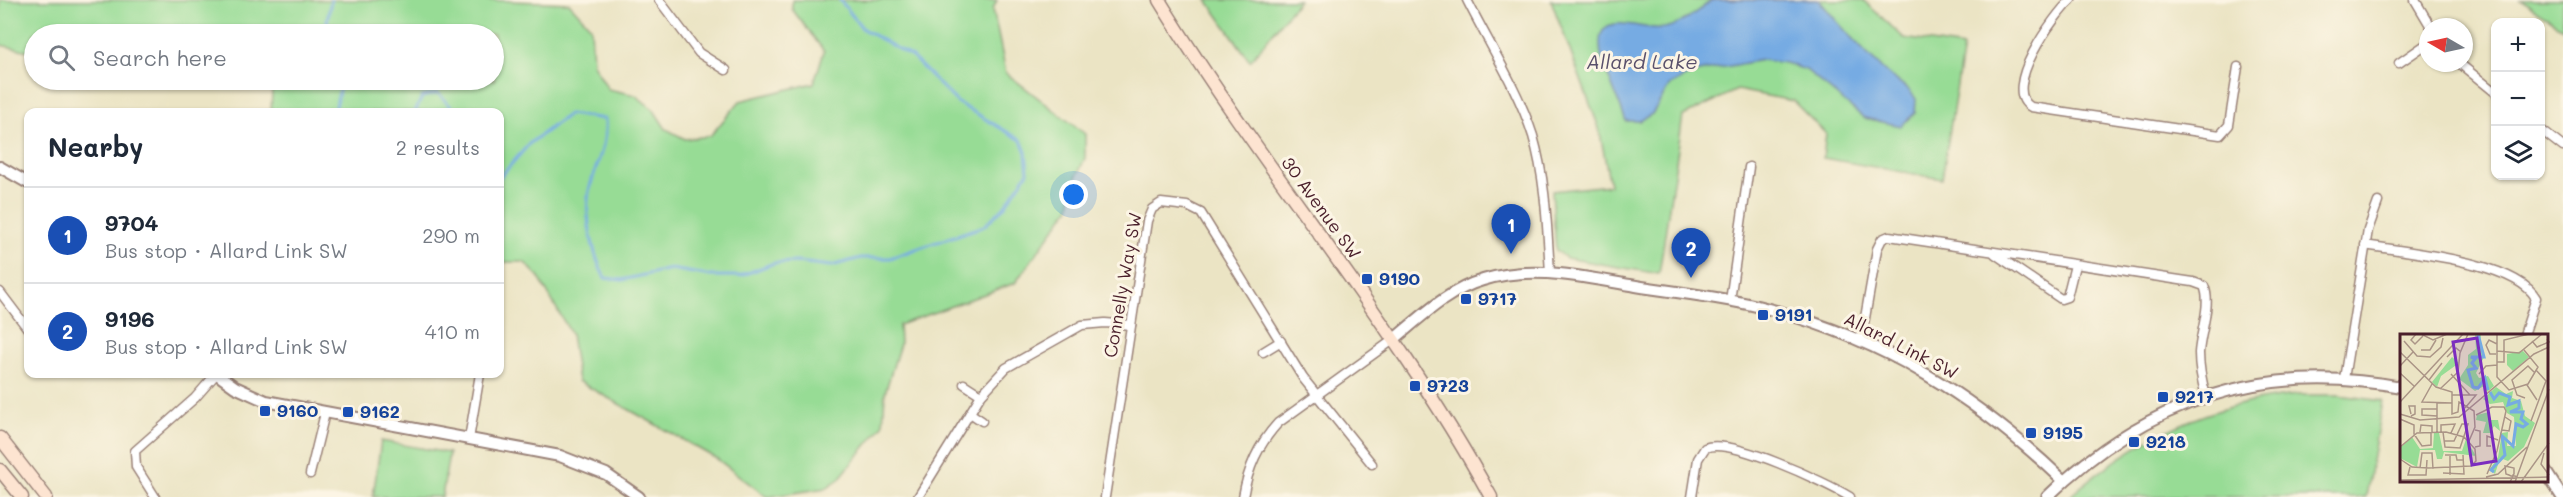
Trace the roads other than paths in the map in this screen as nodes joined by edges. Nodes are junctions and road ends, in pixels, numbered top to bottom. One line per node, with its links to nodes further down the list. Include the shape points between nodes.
1 (1159, 0): 28 (main road, 30 Avenue SW, via 1239,123)
2 (1467, 0): 22 (street, via 1532,134 1543,184)
3 (2071, 0): 9 (street, via 2051,22 2030,60 2021,95 2031,107 2220,135 2229,125)
4 (2415, 0): 6 (street)
5 (662, 1): 10 (street, via 699,53)
6 (2426, 18)
7 (2419, 49): 8 (street)
8 (2398, 63)
9 (2238, 67)
10 (726, 70)
11 (2470, 72): 12 (street)
12 (2491, 89)
13 (2545, 132): 14 (street)
14 (2563, 147)
15 (0, 167): 17 (street)
16 (1749, 167): 24 (street)
17 (24, 181)
18 (2378, 202): 19 (street)
19 (2365, 245): 27 (street, via 2477,265 2526,287 2536,298); 35 (street)
20 (1992, 252): 21 (street); 21 (street, via 2061,299 2071,292); 30 (street, via 1892,236 1882,239 1876,252)
21 (2075, 264): 40 (street, via 2204,286 2207,296 2199,351)
22 (1550, 273): 24 (street, Allard Link SW); 28 (street, Allard Link SW, via 1498,275 1470,284)
23 (0, 292): 25 (street)
24 (1730, 301): 30 (street, Allard Link SW, via 1794,316)
25 (24, 324)
26 (1131, 325): 29 (street, Connelly Way SW, via 1149,214 1157,205 1167,202 1201,213); 39 (street, via 1096,323 1068,331 1006,368); 57 (street, Connelly Way SW)
27 (2524, 334)
28 (1393, 340): 38 (street); 59 (main road, 30 Avenue SW, via 1456,434)
29 (1281, 341): 31 (street); 38 (street, Connelly Way SW)
30 (1862, 341): 50 (street, Allard Link SW, via 1971,402 2014,434)
31 (1263, 352)
32 (212, 378): 54 (street, via 135,451 136,467)
33 (222, 378): 42 (street, via 266,401)
34 (479, 378): 45 (street)
35 (2344, 379): 37 (street); 40 (street, via 2276,381)
36 (964, 384): 39 (street)
37 (2400, 387)
38 (1317, 394): 46 (street, Connelly Way SW); 58 (street, via 1284,417 1264,438 1250,467)
39 (981, 395): 41 (street)
40 (2205, 396): 50 (street, via 2150,419 2118,438)
41 (970, 413): 43 (street); 56 (street)
42 (325, 414): 45 (street); 48 (street)
43 (982, 421)
44 (0, 438): 53 (main road)
45 (469, 439): 55 (street, via 576,461 606,474)
46 (1372, 464)
47 (0, 470): 52 (main road)
48 (310, 474)
49 (2548, 474): 51 (street)
50 (2064, 481): 62 (street)
51 (2561, 493)
52 (22, 497)
53 (46, 497)
54 (155, 497)
55 (639, 497)
56 (918, 497)
57 (1105, 497)
58 (1243, 497)
59 (1491, 497)
60 (1692, 497): 61 (street, via 1700,454 1705,448 1718,445 1791,469)
61 (1850, 497)
62 (2047, 497)

